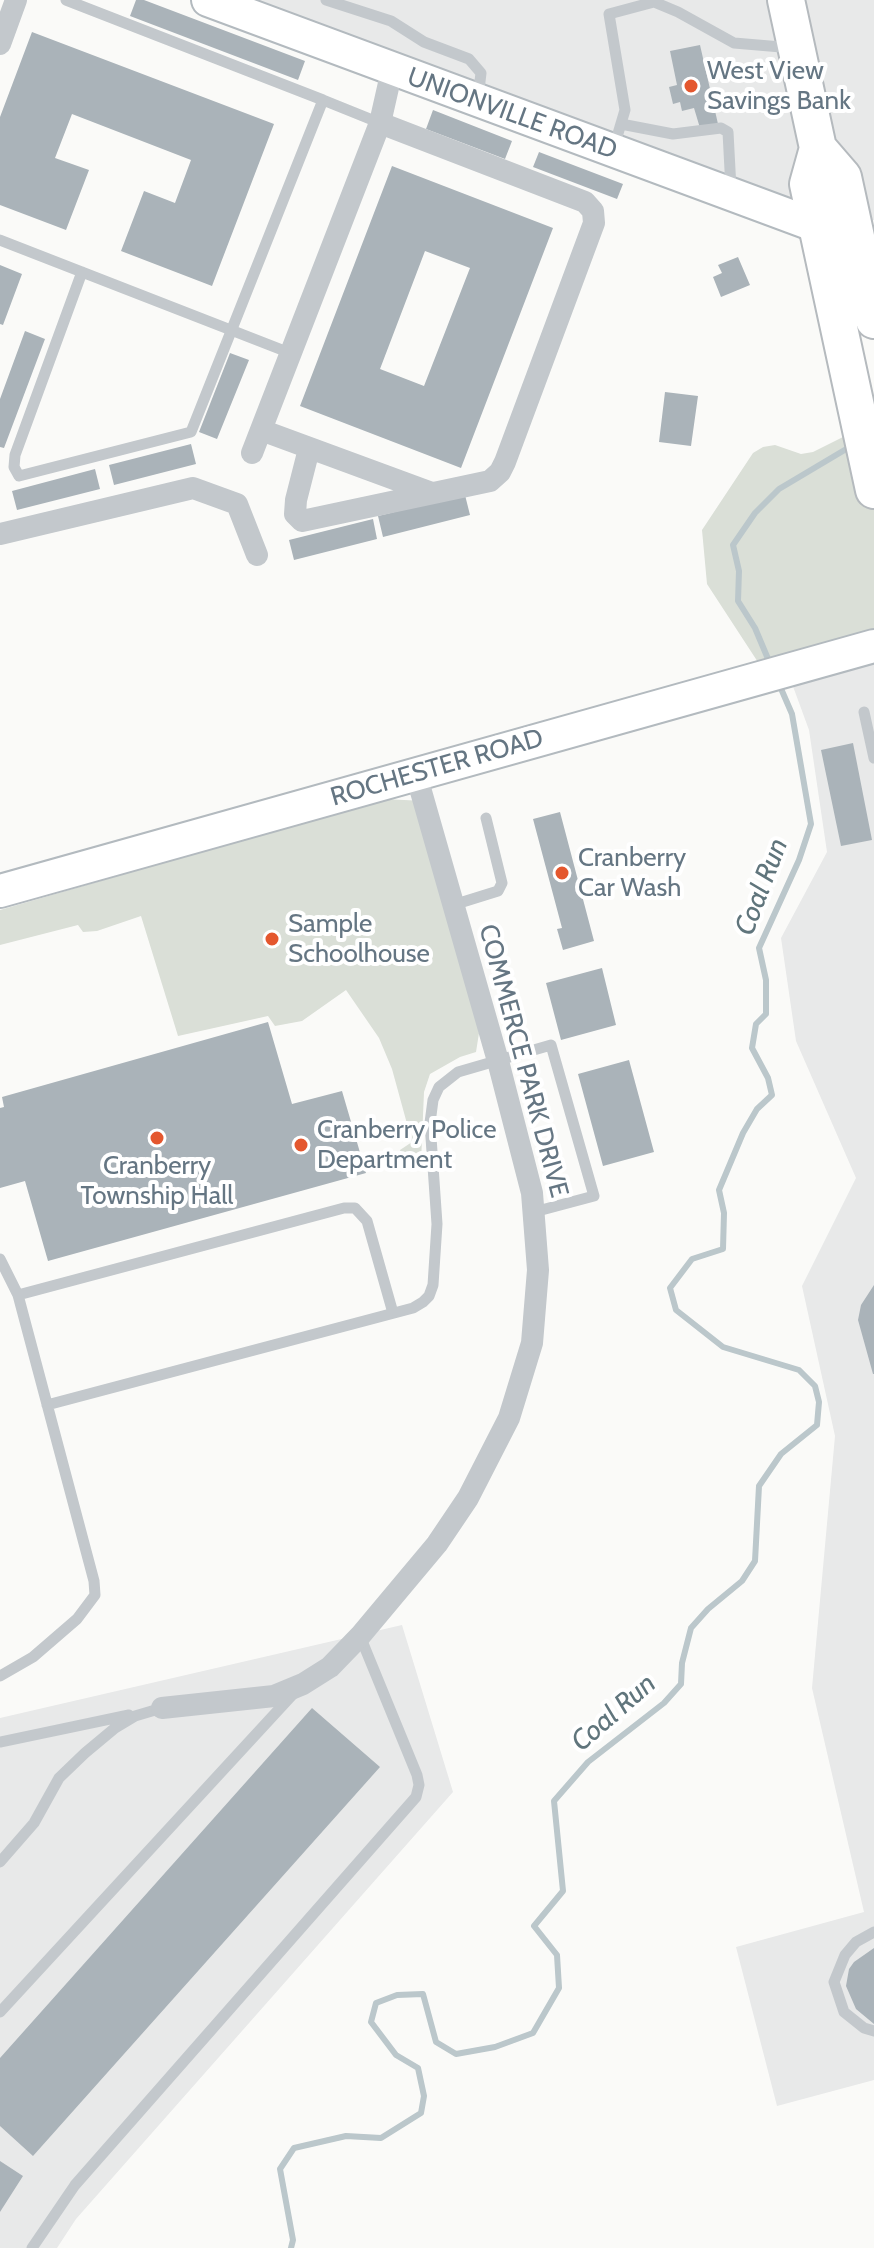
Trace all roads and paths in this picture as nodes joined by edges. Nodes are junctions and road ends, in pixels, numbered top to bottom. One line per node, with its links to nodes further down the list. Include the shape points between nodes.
1 (16, 0): 6 (street)
2 (66, 0): 9 (lane)
3 (208, 0): 8 (street, UNIONVILLE ROAD, via 262,16)
4 (326, 0): 10 (lane, via 391,21 424,42 469,59 481,73)
5 (786, 0): 7 (main road)
6 (0, 44)
7 (796, 48): 12 (lane, via 734,43 654,2 609,14 625,110); 13 (main road)
8 (392, 70): 10 (street, UNIONVILLE ROAD); 11 (street)
9 (323, 100): 11 (lane); 19 (lane)
10 (477, 101): 12 (street, UNIONVILLE ROAD)
11 (380, 123): 20 (street); 25 (street, via 585,202 593,211 594,223 500,472 490,481)
12 (617, 137): 14 (street, UNIONVILLE ROAD); 14 (lane, via 721,128 728,132)
13 (818, 148): 15 (main road, via 808,184); 18 (main road, via 843,177)
14 (732, 195): 15 (street, UNIONVILLE ROAD)
15 (817, 226): 24 (main road)
16 (0, 240): 17 (lane)
17 (82, 272): 19 (lane); 19 (lane, via 15,455 19,476 191,432)
18 (874, 320)
19 (230, 330): 20 (lane)
20 (290, 353): 21 (street)
21 (261, 430): 22 (street); 23 (street)
22 (309, 449): 25 (street); 25 (street, via 296,500 295,514 302,521)
23 (252, 453)
24 (874, 490)
25 (434, 494)
26 (0, 534): 27 (street, via 193,488 237,504)
27 (257, 555)
28 (874, 646): 31 (street, ROCHESTER ROAD)
29 (864, 712): 30 (lane)
30 (874, 758)
31 (416, 774): 33 (street, ROCHESTER ROAD); 34 (street, COMMERCE PARK DRIVE)
32 (486, 818): 34 (lane, via 502,883 498,891)
33 (0, 891)
34 (453, 905): 35 (street, COMMERCE PARK DRIVE)
35 (498, 1061): 36 (street, COMMERCE PARK DRIVE); 36 (lane, via 551,1045 594,1196); 39 (lane, via 458,1072 439,1087 433,1100 433,1285 423,1302)
36 (534, 1212): 41 (street, COMMERCE PARK DRIVE, via 534,1331 509,1418 468,1498 437,1544)
37 (0, 1259): 38 (lane)
38 (18, 1295): 39 (lane, via 355,1208 367,1221); 40 (lane)
39 (393, 1313): 40 (lane)
40 (47, 1405): 42 (lane, via 95,1595 77,1619 33,1657)
41 (360, 1636): 43 (street, COMMERCE PARK DRIVE, via 330,1667); 50 (lane, via 417,1775 416,1797 75,2185)
42 (0, 1676)
43 (303, 1684): 44 (street, COMMERCE PARK DRIVE, via 274,1696); 48 (lane)
44 (162, 1708): 45 (lane); 46 (lane, COMMERCE PARK DRIVE, via 135,1716 85,1753 59,1778 34,1823)
45 (0, 1742)
46 (0, 1862)
47 (874, 1932): 49 (lane, via 845,1955 834,1982 844,2012)
48 (0, 2012)
49 (874, 2031)
50 (32, 2248)

